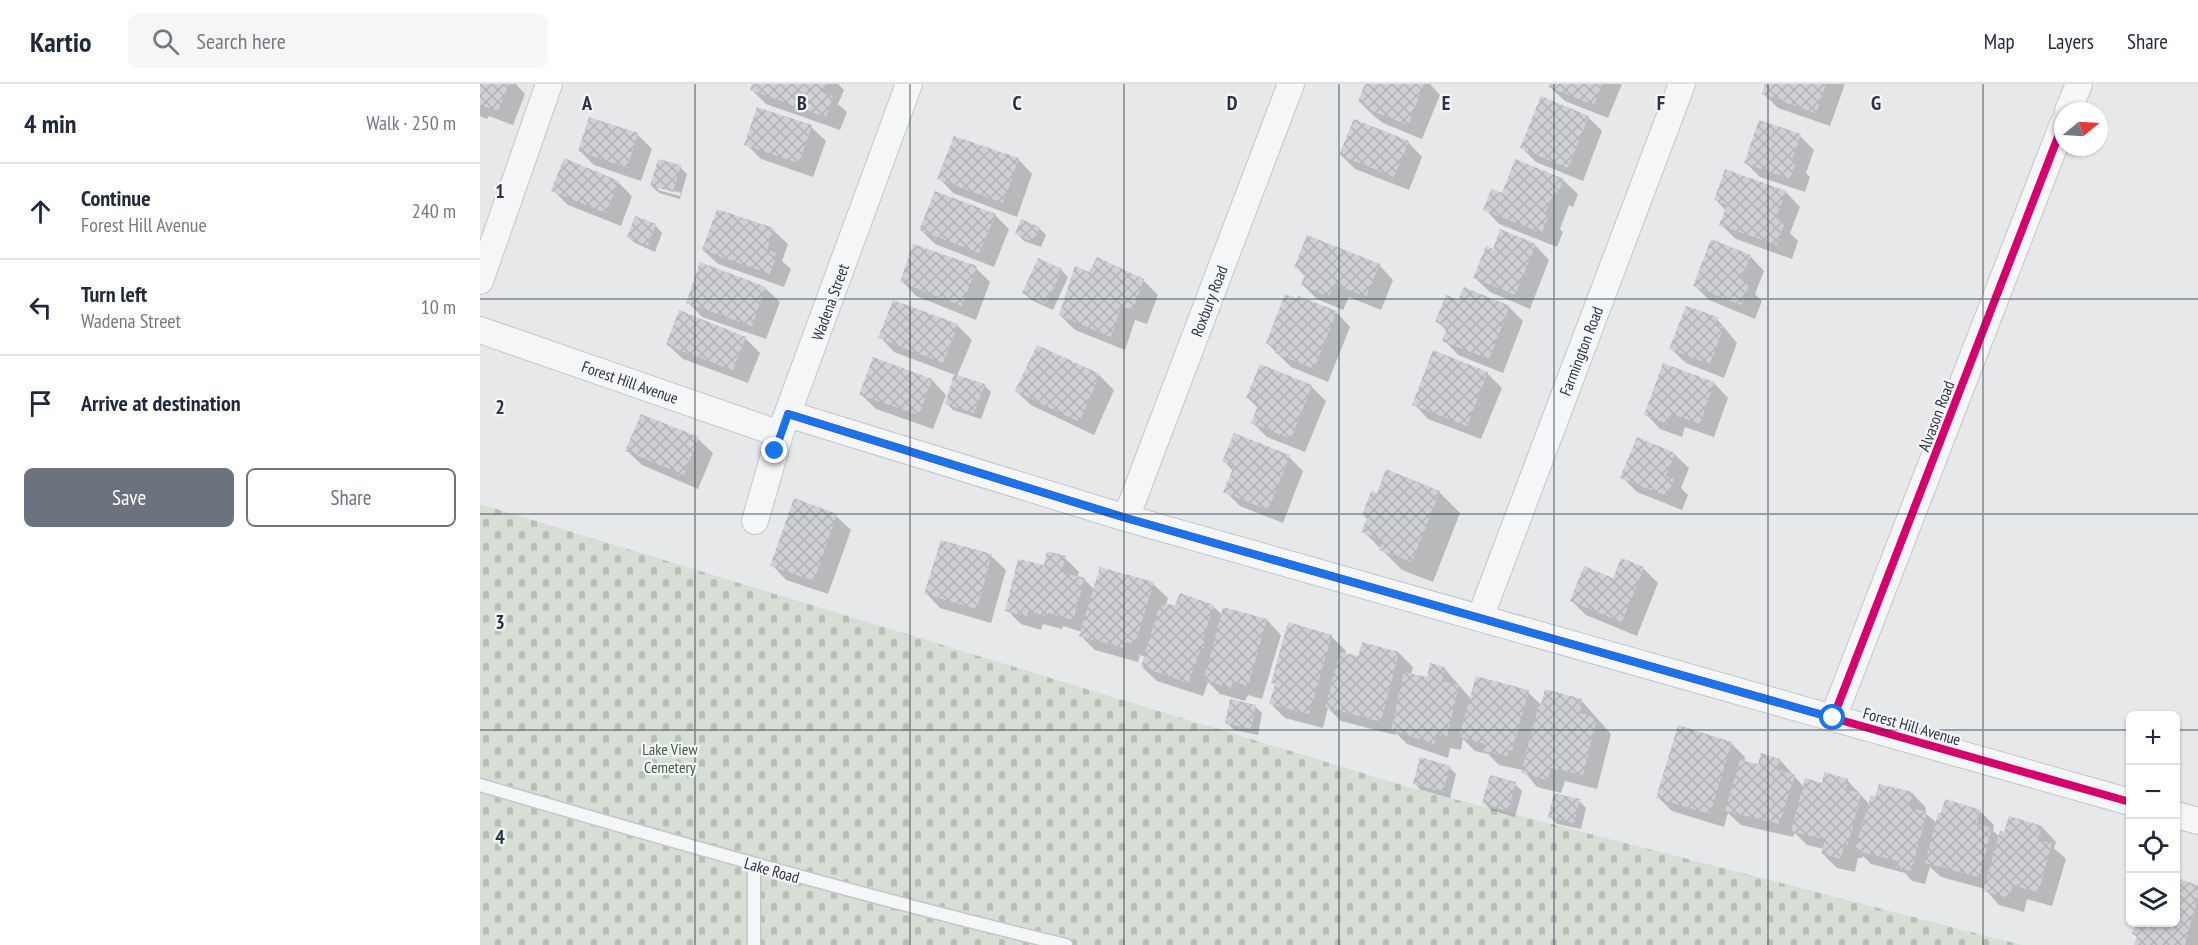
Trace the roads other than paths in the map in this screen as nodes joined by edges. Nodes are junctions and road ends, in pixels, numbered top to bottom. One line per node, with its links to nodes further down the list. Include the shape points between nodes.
1 (549, 84): 8 (street)
2 (909, 84): 10 (street, Wadena Street)
3 (1291, 84): 11 (street, Roxbury Road)
4 (1682, 84): 13 (street, Farmington Road)
5 (2079, 84): 6 (street)
6 (2072, 102)
7 (2054, 147): 14 (street, Alvason Road)
8 (480, 281)
9 (480, 330): 10 (street, Forest Hill Avenue)
10 (784, 424): 11 (street, Forest Hill Avenue); 12 (street, Wadena Street)
11 (1126, 518): 13 (street, Forest Hill Avenue)
12 (755, 521)
13 (1480, 618): 14 (street, Forest Hill Avenue)
14 (1833, 718): 16 (street, Forest Hill Avenue)
15 (480, 785): 19 (lane, Lake Road)
16 (2126, 801)
17 (2180, 816): 18 (street)
18 (2198, 821)
19 (754, 865): 20 (lane); 21 (lane, Lake Road)
20 (754, 945)
21 (1066, 945)

